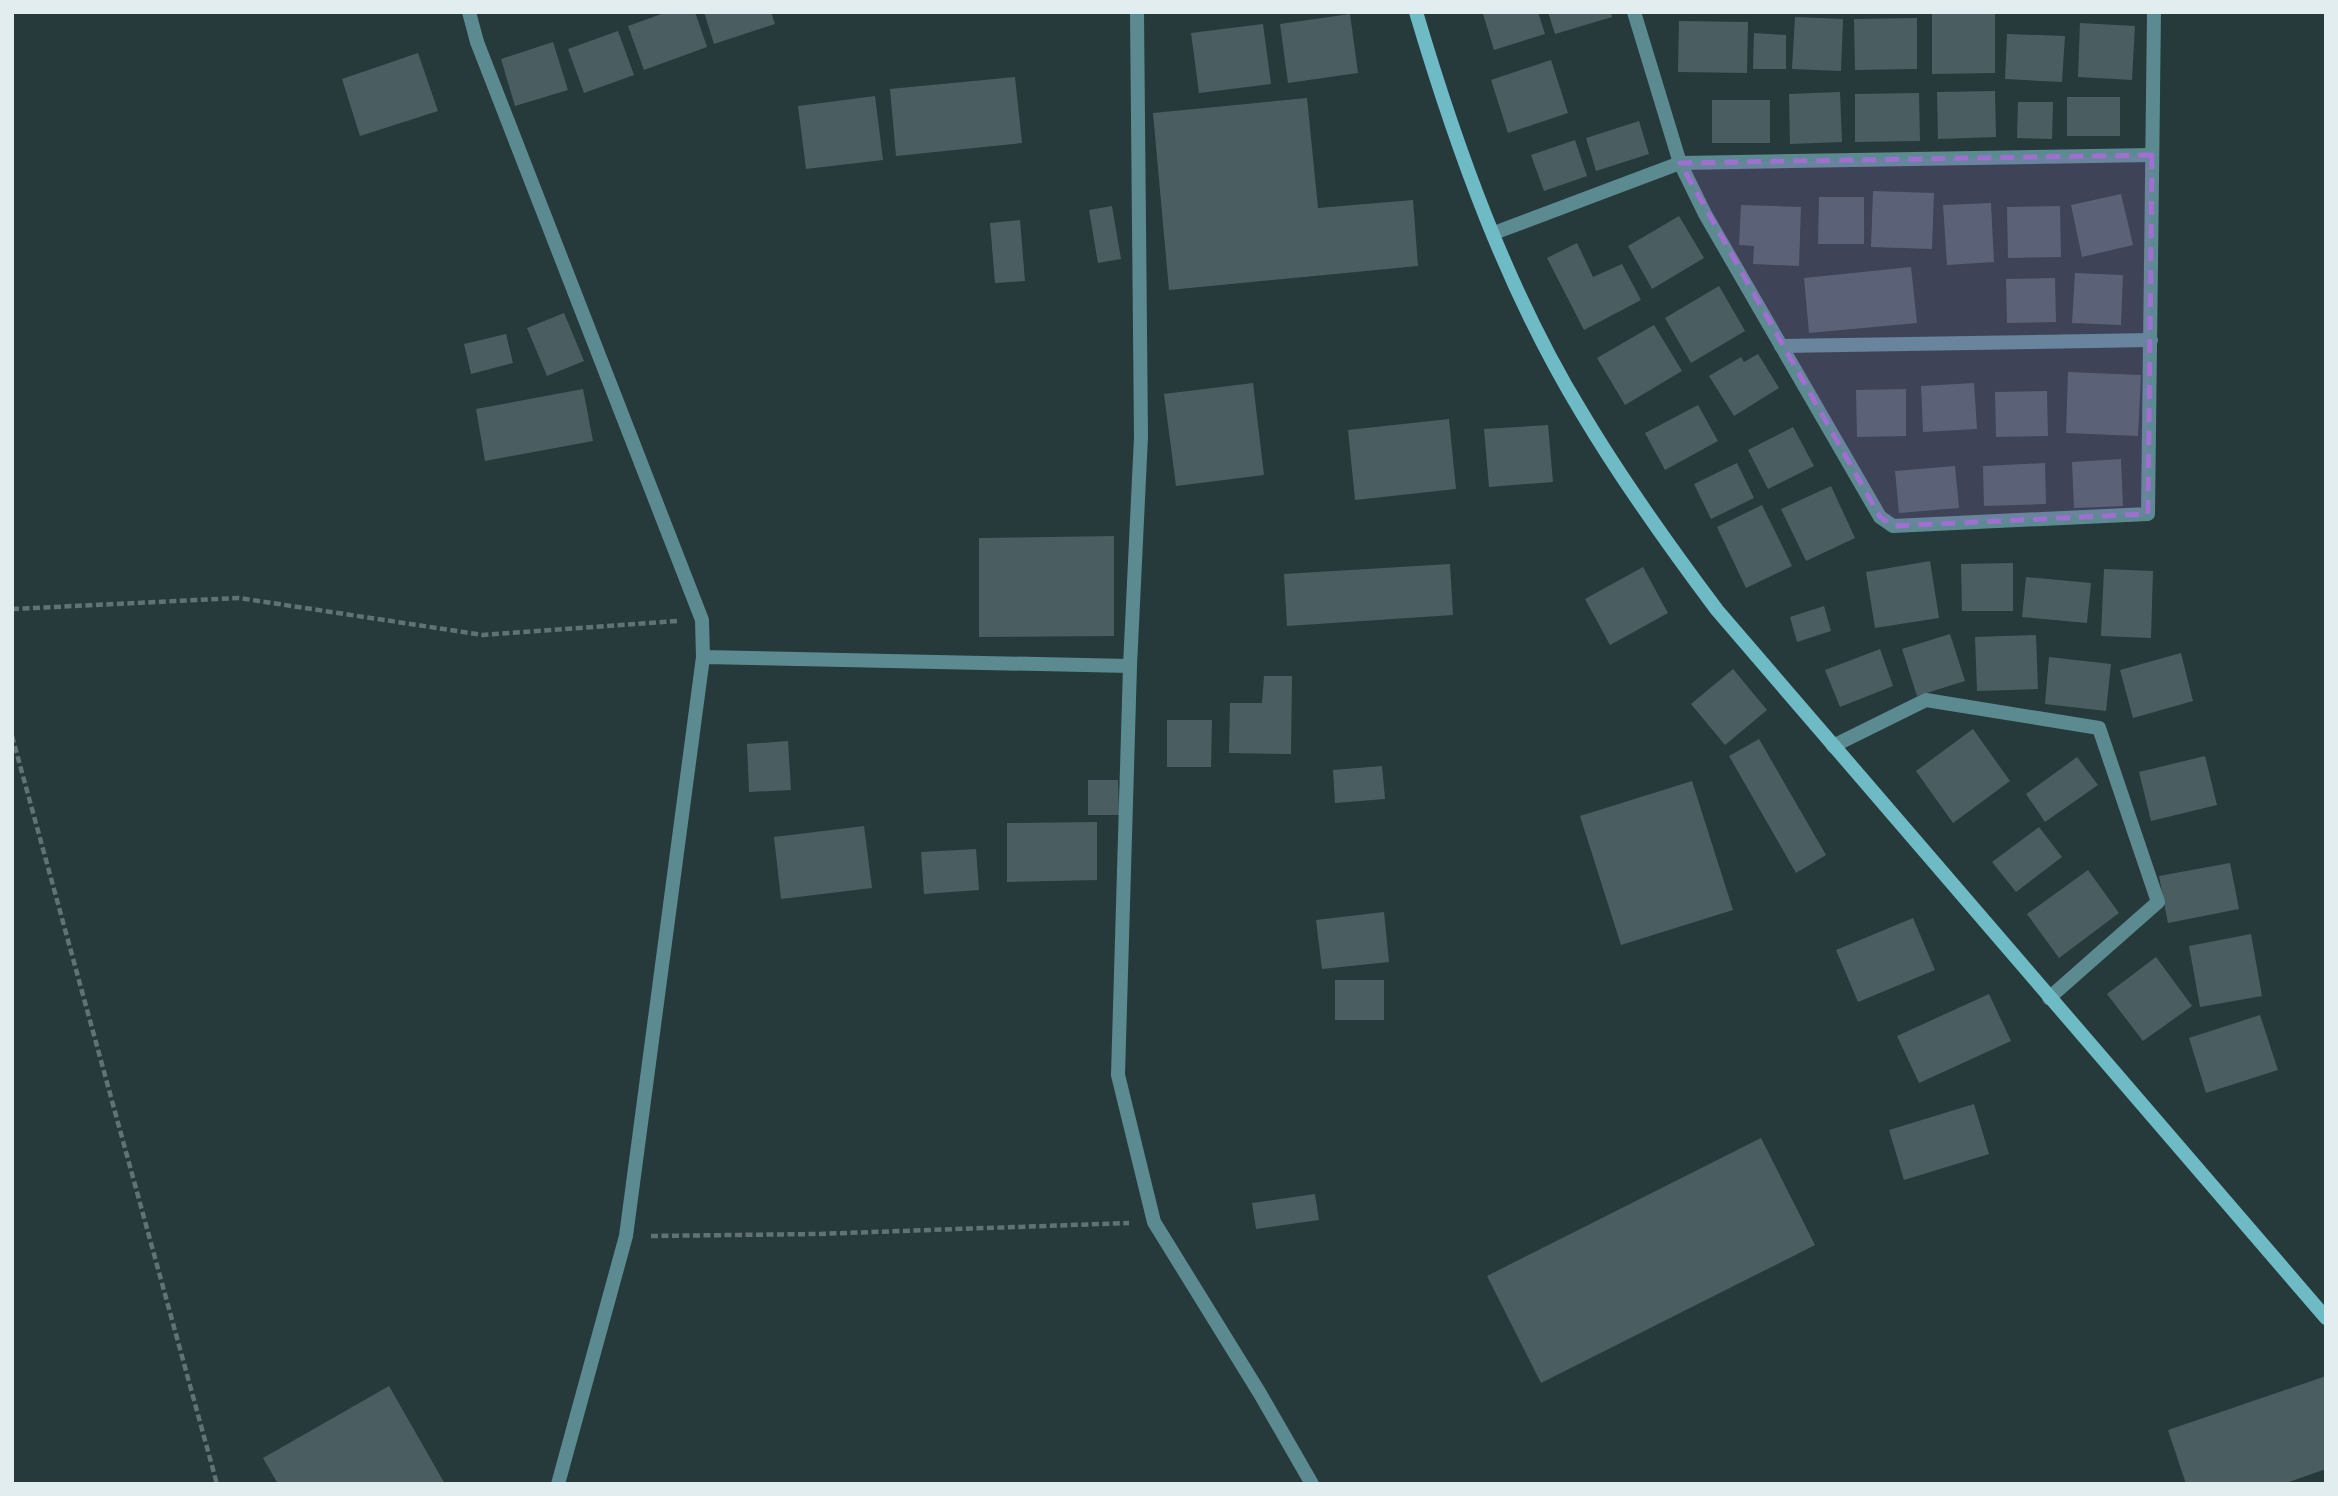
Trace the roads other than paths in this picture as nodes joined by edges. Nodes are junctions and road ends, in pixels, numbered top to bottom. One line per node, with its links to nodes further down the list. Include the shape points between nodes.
1 (469, 12): 11 (street, via 702,620)
2 (1137, 12): 12 (street, via 1141,437)
3 (1416, 12): 8 (street, via 1445,108)
4 (1634, 12): 7 (street)
5 (2154, 12): 6 (street)
6 (2152, 155): 7 (street); 9 (street)
7 (1680, 163): 8 (street); 10 (street)
8 (1493, 233): 13 (street, via 1580,411 1644,512 1717,610)
9 (2151, 340): 10 (street); 10 (street, via 2148,514 1894,526 1880,517)
10 (1781, 346)
11 (703, 657): 12 (street); 16 (street, via 626,1236)
12 (1130, 666): 17 (street, via 1118,1075 1154,1222)
13 (1833, 746): 14 (street); 14 (street, via 1926,700 2099,728 2158,902)
14 (2049, 998): 15 (street)
15 (2326, 1318)
16 (558, 1484)
17 (1312, 1484)

